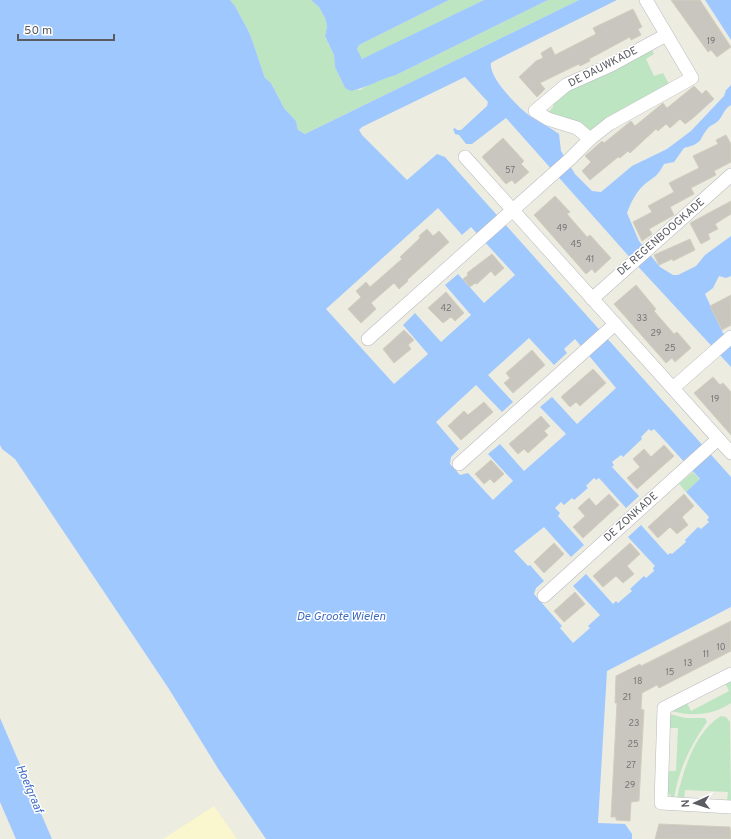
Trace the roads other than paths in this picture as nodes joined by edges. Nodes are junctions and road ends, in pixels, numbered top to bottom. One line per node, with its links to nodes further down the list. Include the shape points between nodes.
1 (646, 0): 2 (street)
2 (666, 34): 3 (street, via 692,78 609,124); 3 (street, DE DAUWKADE, via 611,65 566,86 536,111 548,119 577,128)
3 (590, 139): 6 (street)
4 (465, 157): 6 (street)
5 (731, 175): 7 (street, DE REGENBOOGKADE)
6 (508, 213): 7 (street); 10 (street)
7 (592, 299): 8 (street)
8 (612, 327): 11 (street); 14 (street)
9 (731, 337): 11 (street)
10 (368, 340)
11 (673, 388): 12 (street)
12 (715, 442): 13 (street); 15 (street, DE ZONKADE)
13 (731, 453)
14 (459, 464)
15 (544, 596)
16 (731, 674): 17 (street, via 664,708 661,803)
17 (731, 807)

